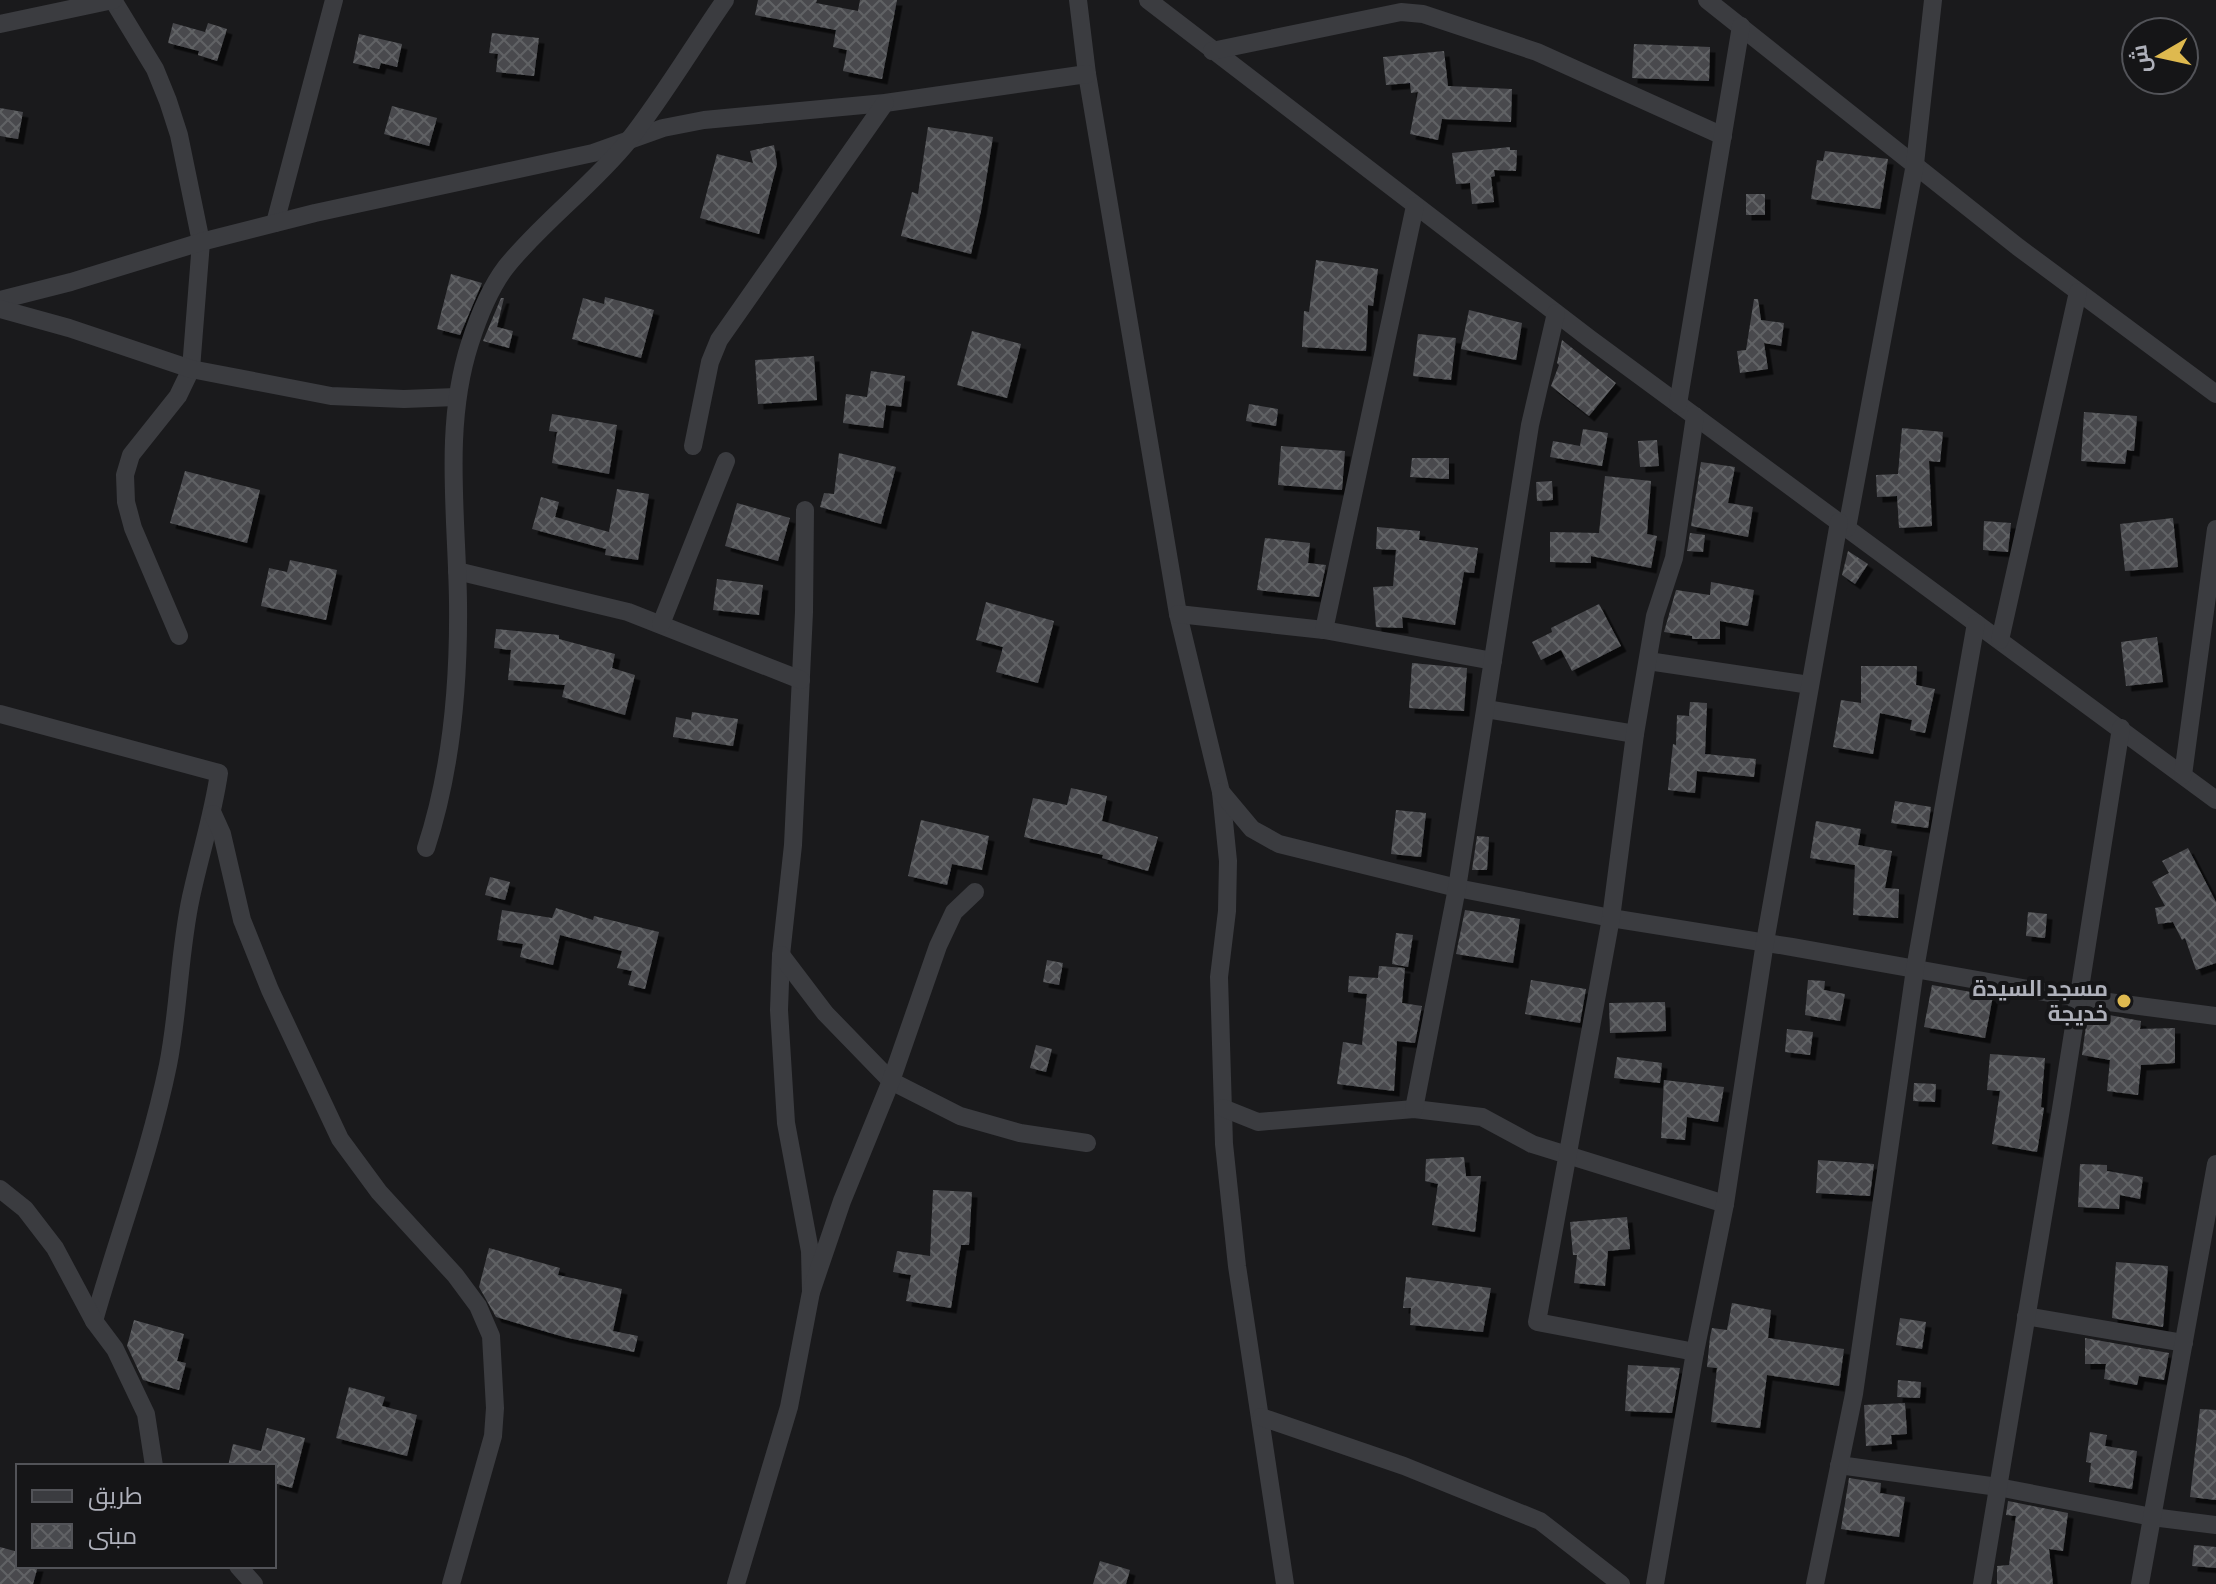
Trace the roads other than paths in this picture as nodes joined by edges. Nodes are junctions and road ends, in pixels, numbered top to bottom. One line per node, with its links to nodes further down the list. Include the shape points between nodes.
1 (113, 0): 8 (street); 20 (street, via 168,101)
2 (334, 0): 19 (street)
3 (725, 0): 16 (street)
4 (1078, 0): 13 (street)
5 (1148, 0): 12 (street)
6 (1933, 0): 17 (street)
7 (1711, 1): 11 (street)
8 (84, 3): 10 (street)
9 (1400, 6): 12 (street); 15 (street, via 1537,52)
10 (0, 24)
11 (1741, 26): 15 (street); 17 (street)
12 (1212, 51): 18 (street)
13 (1087, 74): 14 (street); 36 (street)
14 (885, 103): 16 (street, via 704,120); 30 (street, via 719,340)
15 (1723, 136): 28 (street)
16 (629, 140): 19 (street, via 593,153); 27 (street, via 504,269 470,344)
17 (1915, 164): 21 (street); 33 (street)
18 (1415, 206): 24 (street); 39 (street)
19 (275, 223): 20 (street)
20 (201, 242): 22 (street); 25 (street)
21 (2078, 292): 26 (street); 41 (street)
22 (0, 300)
23 (0, 309): 25 (street)
24 (1556, 313): 28 (street); 42 (street, via 1530,425)
25 (191, 369): 27 (street, via 331,396); 40 (street, via 178,396 131,455 125,475 133,528)
26 (2216, 394)
27 (456, 397): 35 (street)
28 (1678, 404): 29 (street)
29 (1695, 416): 33 (street); 43 (street, via 1674,558 1655,616)
30 (693, 446)
31 (726, 461): 38 (street)
32 (805, 510): 44 (street)
33 (1843, 525): 37 (street); 45 (street)
34 (2216, 529): 50 (street)
35 (457, 571): 38 (street); 54 (street, via 457,673 447,766)
36 (1178, 614): 39 (street); 51 (street)
37 (1976, 623): 41 (street); 60 (street)
38 (661, 624): 44 (street)
39 (1324, 630): 42 (street)
40 (179, 636)
41 (2000, 640): 48 (street)
42 (1493, 661): 46 (street)
43 (1648, 661): 45 (street); 49 (street)
44 (801, 680): 59 (street)
45 (1810, 685): 58 (street)
46 (1486, 709): 49 (street); 55 (street)
47 (0, 714): 53 (street, via 219,773)
48 (2121, 728): 50 (street); 61 (street)
49 (1635, 734): 57 (street)
50 (2183, 775): 52 (street)
51 (1221, 792): 55 (street, via 1252,829 1279,844); 64 (street, via 1228,861 1219,977)
52 (2216, 800)
53 (213, 814): 74 (street, via 190,899 168,1064 133,1203); 85 (street, via 248,934 340,1139 379,1192 455,1275 478,1306 491,1336 493,1436)
54 (426, 848)
55 (1457, 888): 57 (street); 65 (street)
56 (975, 892): 63 (street, via 954,912 938,946)
57 (1611, 918): 58 (street); 67 (street)
58 (1765, 942): 60 (street); 70 (street)
59 (781, 955): 63 (street, via 825,1013); 72 (street, via 786,1123 810,1251)
60 (1915, 969): 61 (street); 79 (street, via 1854,1394)
61 (2078, 998): 62 (street); 73 (street)
62 (2216, 1016)
63 (891, 1081): 66 (street, via 960,1116 1020,1133); 72 (street)
64 (1223, 1108): 65 (street, via 1258,1122); 77 (street, via 1237,1266)
65 (1414, 1109): 67 (street, via 1482,1117)
66 (1087, 1143)
67 (1566, 1156): 70 (street); 76 (street, via 1537,1322)
68 (2216, 1164): 71 (street)
69 (0, 1189): 74 (street, via 25,1209 55,1248)
70 (1725, 1204): 76 (street)
71 (2208, 1250): 75 (street)
72 (811, 1292): 86 (street, via 789,1407)
73 (2026, 1316): 75 (street); 80 (street)
74 (94, 1321): 78 (street, via 132,1380 146,1414)
75 (2184, 1343): 81 (street)
76 (1695, 1352): 89 (street)
77 (1261, 1417): 87 (street); 88 (street, via 1404,1466 1540,1521)
78 (154, 1464)
79 (1839, 1465): 80 (street); 90 (street)
80 (1998, 1487): 81 (street); 91 (street)
81 (2152, 1517): 82 (street); 92 (street)
82 (2216, 1525)
83 (240, 1568): 84 (street)
84 (254, 1584)
85 (451, 1584)
86 (736, 1584)
87 (1285, 1584)
88 (1621, 1584)
89 (1655, 1584)
90 (1815, 1584)
91 (1982, 1584)
92 (2140, 1584)

